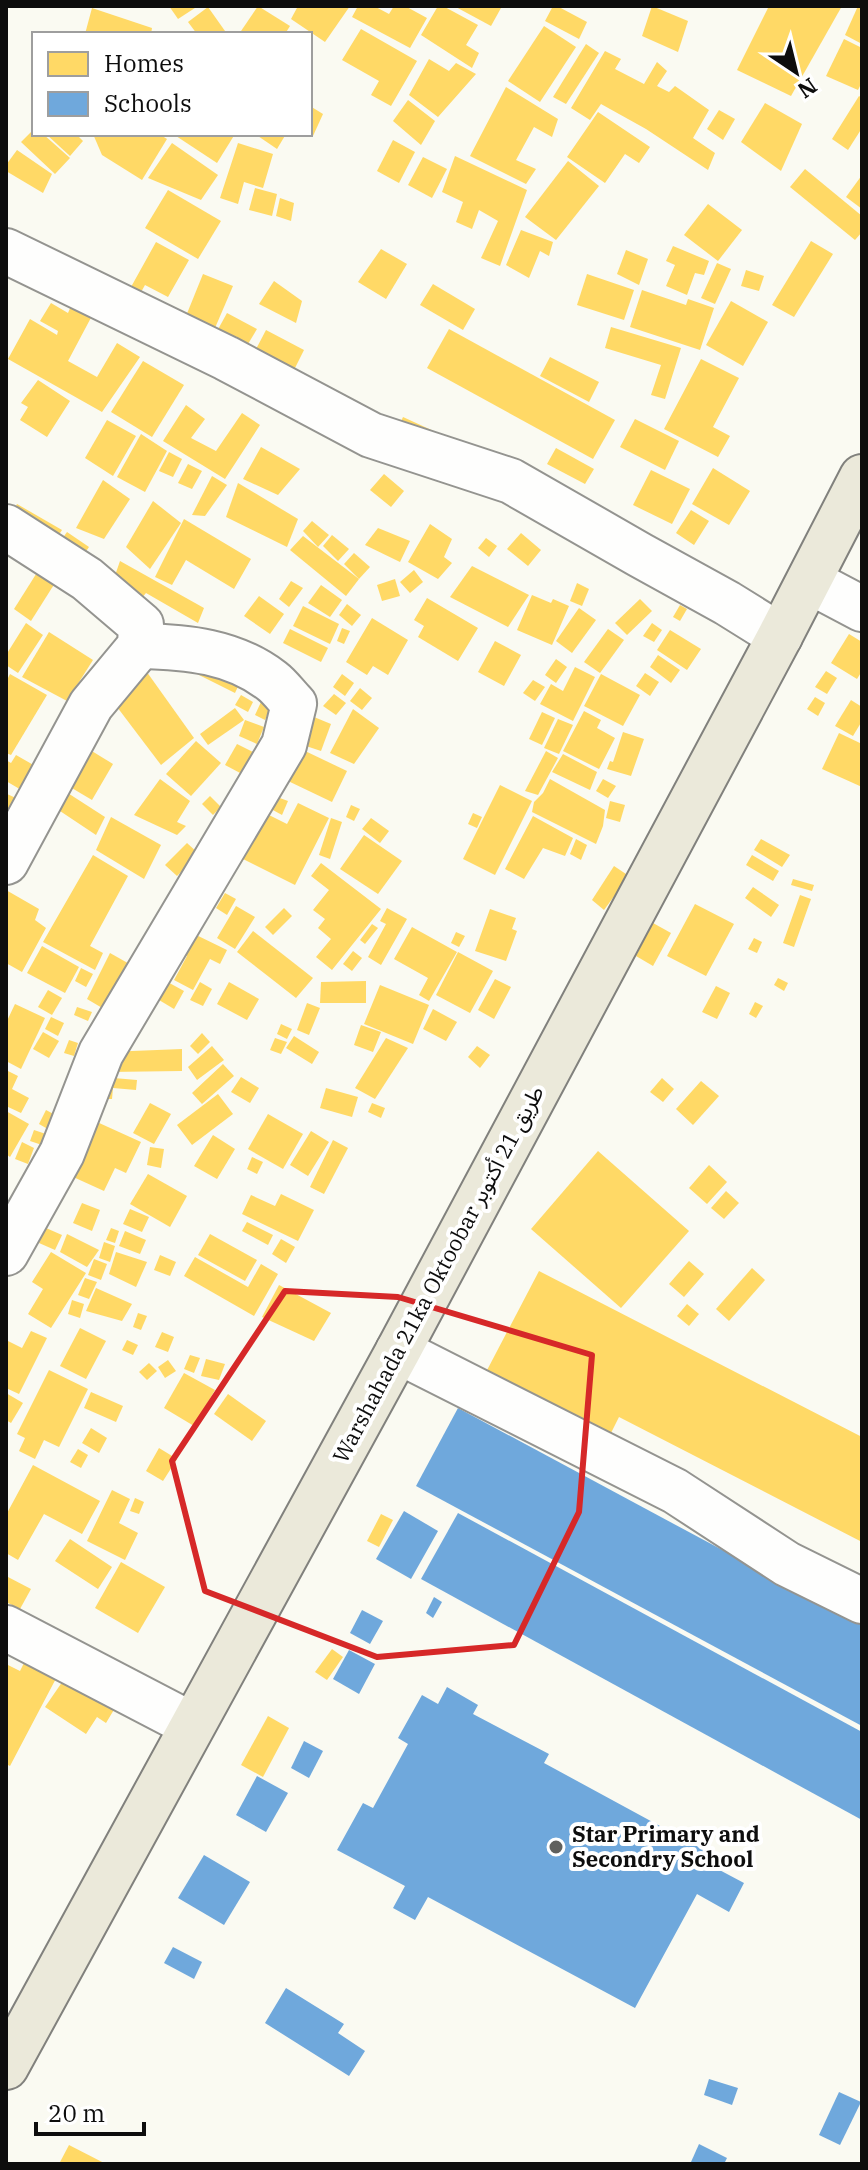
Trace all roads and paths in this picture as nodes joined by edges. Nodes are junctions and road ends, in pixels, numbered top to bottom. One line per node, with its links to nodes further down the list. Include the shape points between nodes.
1 (6, 251): 6 (street, via 371,435 511,481)
2 (862, 477): 4 (main road, Warshahada 21ka Oktoobar طريق 21 أكتوبر)
3 (6, 527): 7 (street, via 87,579 141,625)
4 (809, 581): 5 (street); 6 (main road, Warshahada 21ka Oktoobar طريق 21 أكتوبر)
5 (862, 609)
6 (780, 636): 10 (main road, Warshahada 21ka Oktoobar طريق 21 أكتوبر)
7 (140, 646): 8 (street, via 91,705); 9 (street, via 231,657 272,682 294,704 284,745 101,1053 62,1153)
8 (6, 862)
9 (6, 1253)
10 (398, 1351): 11 (street, via 675,1491 787,1564); 13 (main road, Warshahada 21ka Oktoobar طريق 21 أكتوبر)
11 (862, 1601)
12 (6, 1628): 13 (street)
13 (192, 1725): 14 (main road, Warshahada 21ka Oktoobar طريق 21 أكتوبر)
14 (6, 2067)

